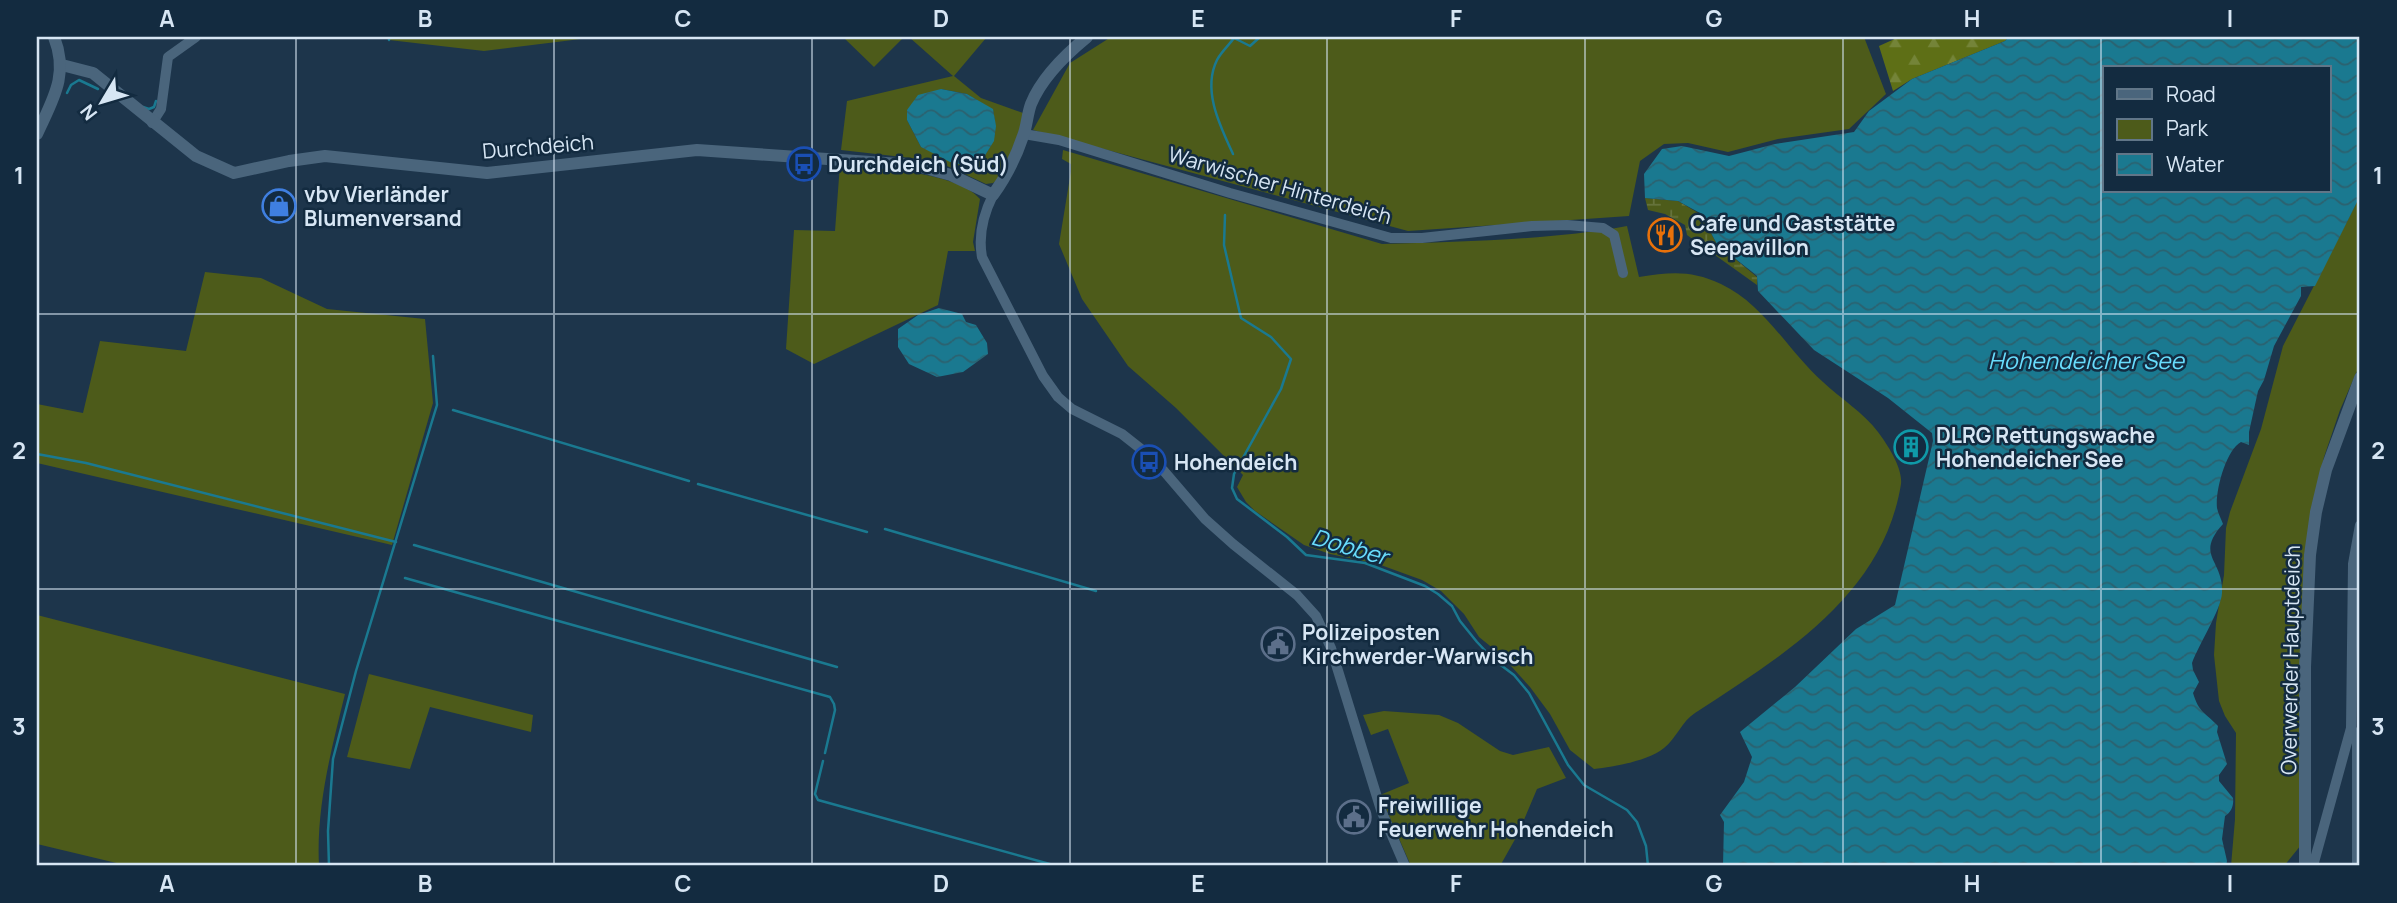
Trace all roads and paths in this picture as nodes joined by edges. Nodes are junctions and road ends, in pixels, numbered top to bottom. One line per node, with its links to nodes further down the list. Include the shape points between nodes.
1 (54, 37): 4 (street)
2 (196, 37): 5 (street, via 168,57 161,109)
3 (1087, 37): 7 (street, via 1039,89)
4 (62, 65): 5 (street, Durchdeich, via 93,73); 6 (street)
5 (152, 123): 8 (street, Durchdeich, via 196,156 234,173 325,156 487,173 697,150 914,165 951,175)
6 (37, 134)
7 (1024, 134): 8 (street); 9 (street, Warwischer Hinterdeich, via 1059,140 1391,238 1532,226 1603,228 1614,235)
8 (993, 195): 13 (street, via 983,223 982,257 1053,391 1072,409 1142,449 1205,519 1316,616 1331,648 1381,810)
9 (1623, 273)
10 (2360, 377): 14 (street, Overwerder Hauptdeich, via 2326,470 2310,555)
11 (2360, 525): 12 (street, via 2353,564)
12 (2351, 728): 15 (street); 16 (street, via 2357,738)
13 (1405, 866)
14 (2305, 866)
15 (2313, 866)
16 (2357, 866)

